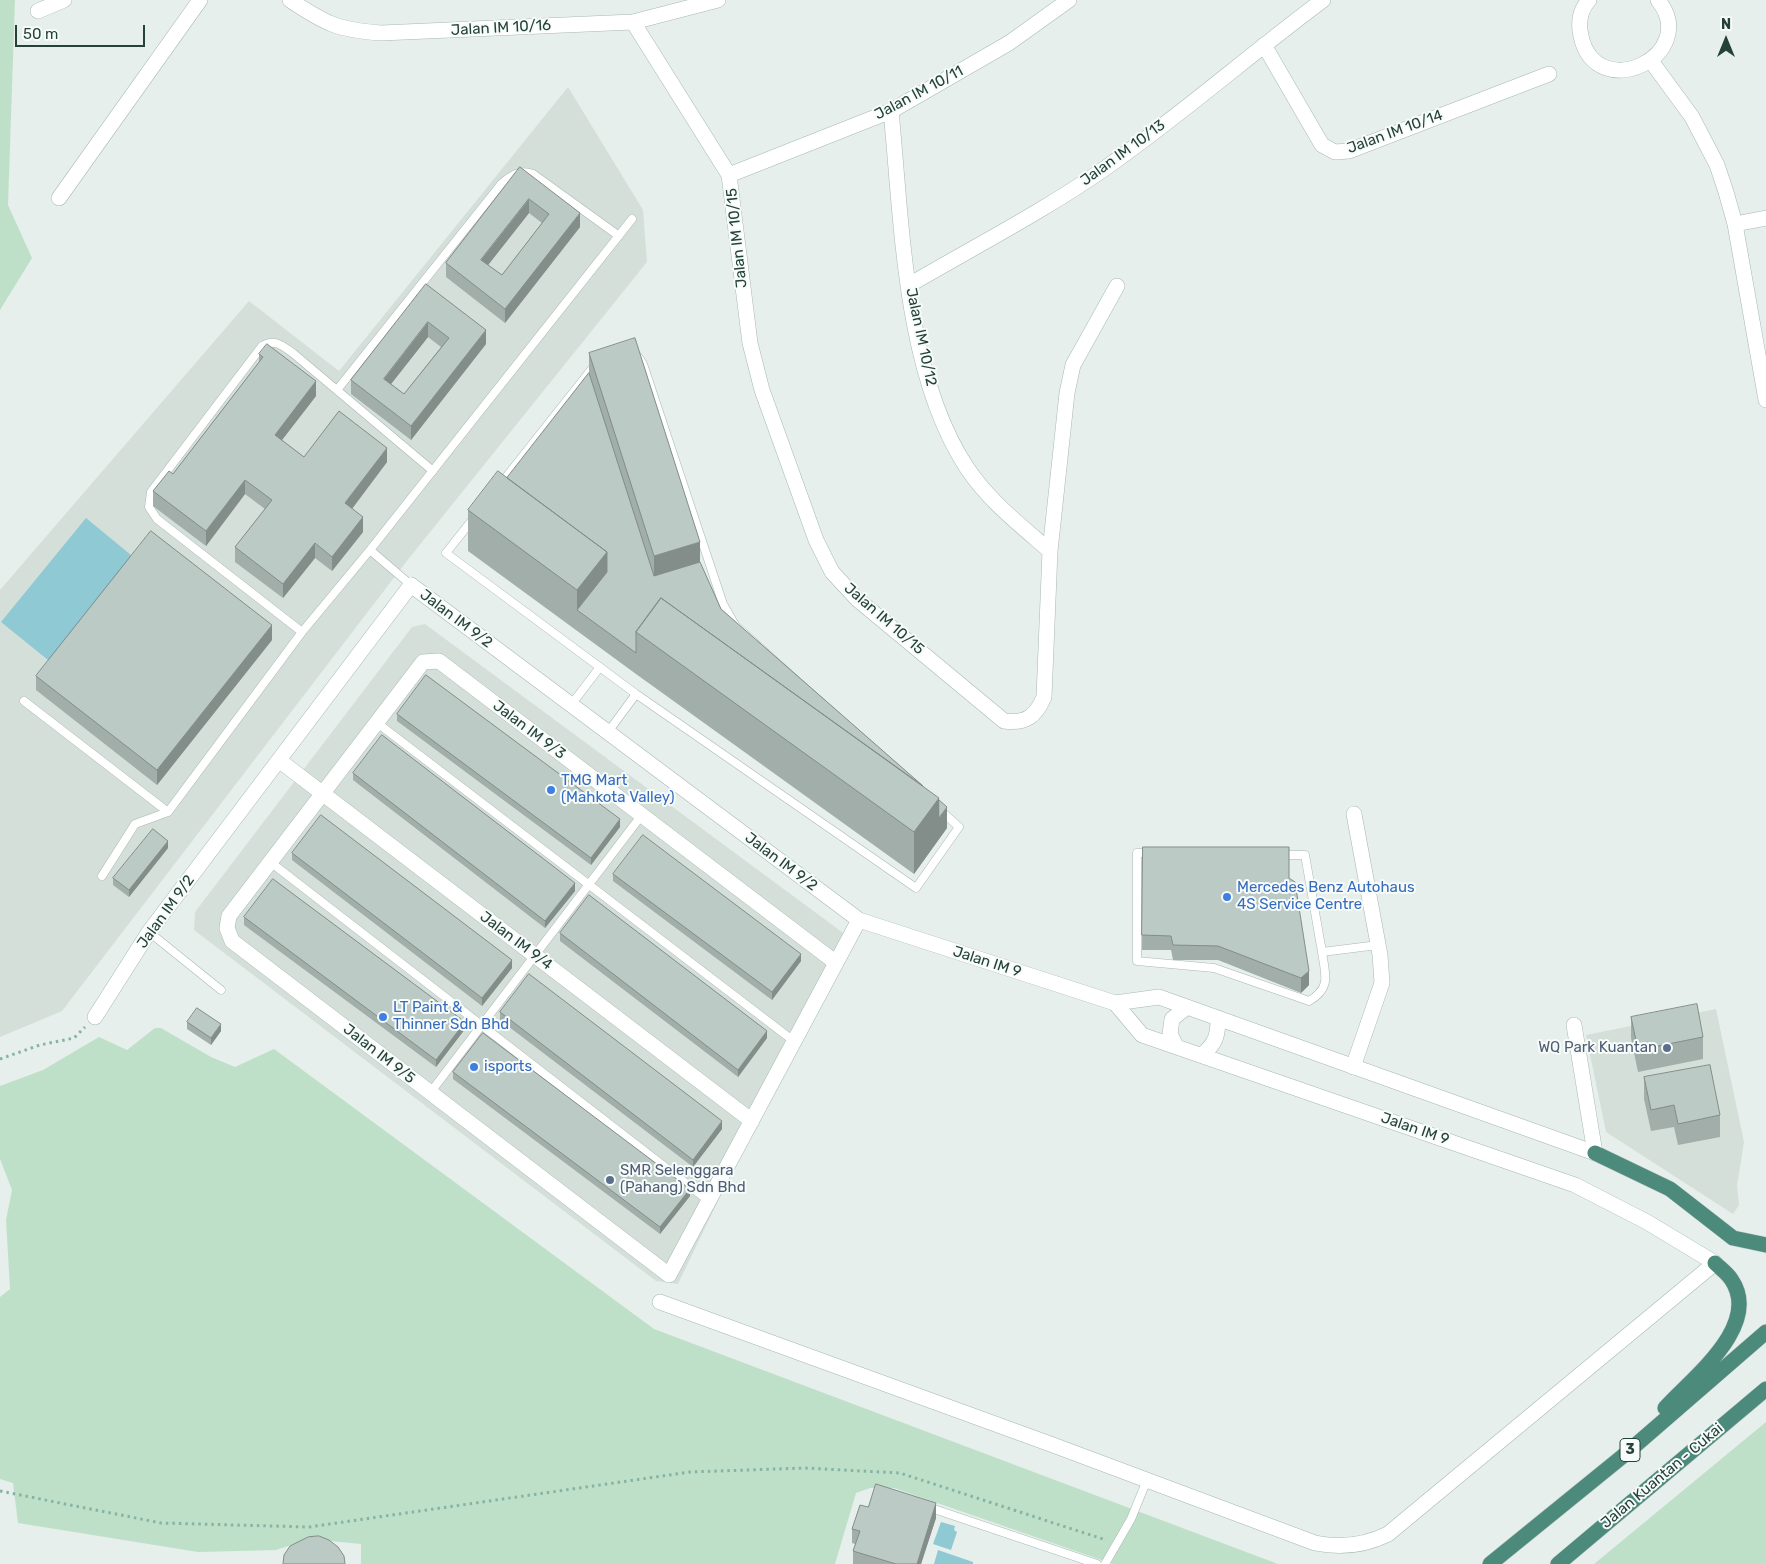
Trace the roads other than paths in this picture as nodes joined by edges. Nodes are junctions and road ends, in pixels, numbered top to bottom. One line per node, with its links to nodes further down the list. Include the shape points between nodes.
1 (64, 0): 9 (street)
2 (200, 0): 16 (street)
3 (290, 0): 10 (street, Jalan IM 10/16, via 320,20 348,31 381,33)
4 (718, 0): 10 (street, Jalan IM 10/16)
5 (1069, 0): 14 (street, Jalan IM 10/11, via 1009,43)
6 (1323, 0): 11 (street, Jalan IM 10/13)
7 (1589, 0): 12 (street, via 1583,7 1578,26 1583,46 1595,61 1613,70 1633,70)
8 (1663, 2): 12 (street, via 1668,20 1667,36 1662,50)
9 (38, 10)
10 (632, 22): 15 (street, Jalan IM 10/15)
11 (1264, 45): 13 (street, Jalan IM 10/14, via 1322,145 1335,152 1349,152); 21 (street, Jalan IM 10/13, via 1102,170)
12 (1651, 61): 19 (street, via 1692,117 1716,165)
13 (1549, 74)
14 (891, 111): 15 (street, Jalan IM 10/11); 21 (street, Jalan IM 10/12)
15 (729, 175): 27 (street, Jalan IM 10/15, via 744,304 757,371 816,540 832,572 857,599 1004,721 1016,722 1038,711 1044,697)
16 (59, 198)
17 (1766, 218): 19 (street)
18 (632, 220): 20 (lane)
19 (1735, 224): 24 (street)
20 (619, 236): 23 (lane, via 533,174 517,172 502,183); 25 (lane)
21 (909, 285): 27 (street, Jalan IM 10/12, via 919,344 945,427 967,468 996,504)
22 (1117, 286): 27 (street, Jalan IM 10/15, via 1073,365 1067,393)
23 (337, 390): 25 (lane); 29 (lane, via 277,342 269,342 256,354 151,492 149,506 157,519)
24 (1766, 400)
25 (433, 471): 26 (lane)
26 (370, 550): 28 (lane); 29 (lane)
27 (1050, 551)
28 (410, 585): 33 (street, Jalan IM 9/2); 36 (street, Jalan IM 9/2)
29 (302, 632): 38 (lane)
30 (600, 667): 31 (lane); 31 (lane, via 446,553 602,356 617,349 628,349 636,353 644,364 723,604 735,625 959,827 916,888); 33 (lane)
31 (636, 694): 35 (lane)
32 (24, 701): 38 (lane)
33 (570, 705): 35 (street, Jalan IM 9/2)
34 (376, 722): 37 (street, Jalan IM 9/3); 40 (street, Jalan IM 9/3, via 423,662 439,661); 45 (lane)
35 (608, 732): 46 (street, Jalan IM 9/2)
36 (280, 760): 37 (street, Jalan IM 9/4); 47 (street, Jalan IM 9/2)
37 (321, 793): 43 (street, Jalan IM 9/5); 50 (street, Jalan IM 9/4)
38 (168, 812): 44 (lane, via 136,824)
39 (1354, 814): 48 (street)
40 (642, 816): 45 (lane); 51 (street, Jalan IM 9/3)
41 (1156, 853): 49 (lane, via 1137,853 1137,962 1214,968 1309,1001 1319,995 1326,982)
42 (1265, 855): 49 (lane, via 1305,855)
43 (269, 861): 58 (lane); 63 (street, Jalan IM 9/5, via 229,916 227,928 232,941)
44 (102, 876)
45 (589, 884): 50 (lane); 59 (lane)
46 (859, 920): 51 (street); 53 (street, Jalan IM 9)
47 (149, 932): 52 (lane); 55 (street, Jalan IM 9/2)
48 (1378, 945): 49 (lane); 62 (street, via 1382,983)
49 (1322, 952)
50 (534, 955): 58 (lane); 64 (street, Jalan IM 9/4)
51 (835, 962): 59 (street)
52 (221, 990)
53 (1115, 1003): 54 (street, Jalan IM 9, via 1159,997); 60 (street, Jalan IM 9, via 1142,1035)
54 (1187, 1007): 56 (street, Jalan IM 9); 60 (street, via 1172,1019 1170,1034)
55 (95, 1017)
56 (1218, 1018): 61 (street, via 1214,1045); 62 (street, Jalan IM 9)
57 (1574, 1025): 65 (street)
58 (482, 1026): 63 (lane); 66 (lane)
59 (795, 1042): 64 (street)
60 (1176, 1046): 61 (street, Jalan IM 9)
61 (1203, 1054): 68 (street, Jalan IM 9, via 1575,1185 1647,1222)
62 (1353, 1067): 65 (street, Jalan IM 9)
63 (430, 1093): 66 (street, Jalan IM 9/5, via 669,1275)
64 (752, 1121): 66 (street)
65 (1595, 1153): 67 (highway, via 1670,1188 1733,1238)
66 (710, 1201)
67 (1766, 1245)
68 (1714, 1263): 72 (highway, via 1737,1288 1739,1302 1733,1330 1712,1360); 73 (street, via 1388,1534 1370,1543 1332,1546 1315,1543)
69 (660, 1302): 73 (street)
70 (1766, 1332): 72 (highway, 3)
71 (1766, 1389): 78 (highway, Jalan Kuantan - Cukai)
72 (1623, 1456): 77 (highway, 3)
73 (1147, 1480): 76 (lane, via 1118,1544)
74 (922, 1505): 75 (lane)
75 (1097, 1564)
76 (1105, 1564)
77 (1490, 1564)
78 (1558, 1564)

